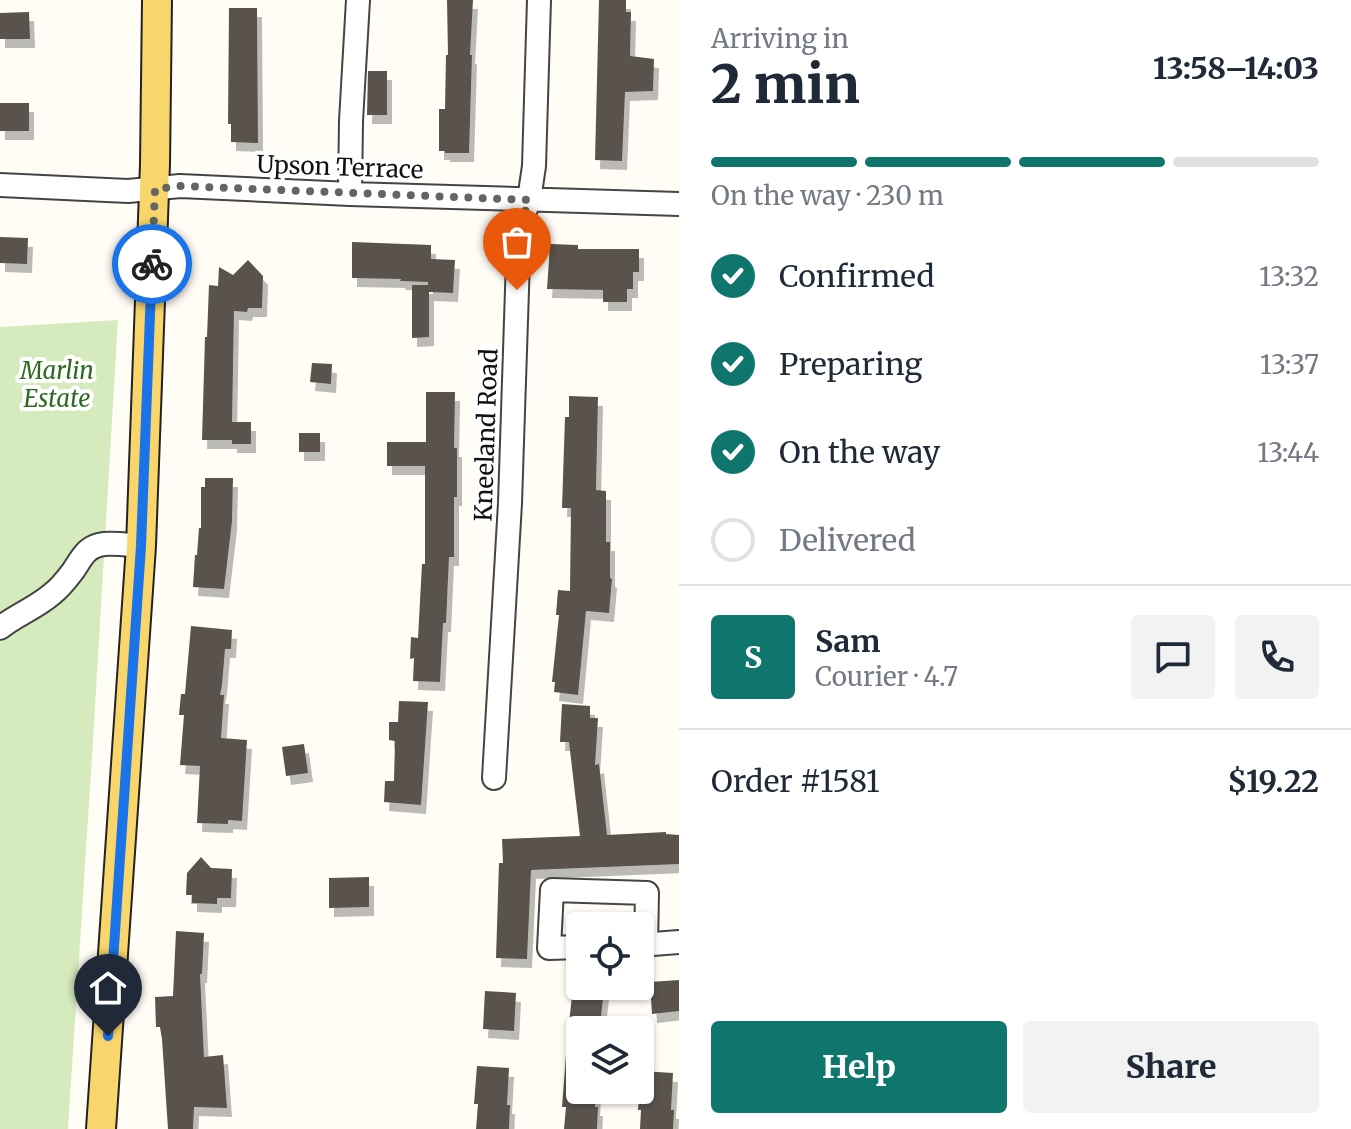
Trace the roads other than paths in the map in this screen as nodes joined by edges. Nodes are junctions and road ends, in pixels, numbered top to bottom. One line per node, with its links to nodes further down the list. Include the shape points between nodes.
1 (157, 0): 5 (main road)
2 (358, 0): 6 (street)
3 (539, 0): 7 (street, Kneeland Road)
4 (0, 185): 5 (street, Upson Terrace)
5 (155, 189): 6 (street, Upson Terrace); 9 (main road)
6 (350, 194): 7 (street, Upson Terrace)
7 (529, 200): 8 (street, Upson Terrace); 11 (street, Kneeland Road, via 519,229)
8 (679, 204)
9 (141, 546): 10 (street, via 102,544 88,549 56,592); 16 (main road)
10 (0, 628)
11 (494, 778)
12 (646, 912): 15 (street, via 647,893 552,890 549,948)
13 (679, 942): 14 (street)
14 (654, 944)
15 (566, 947)
16 (101, 1129)

